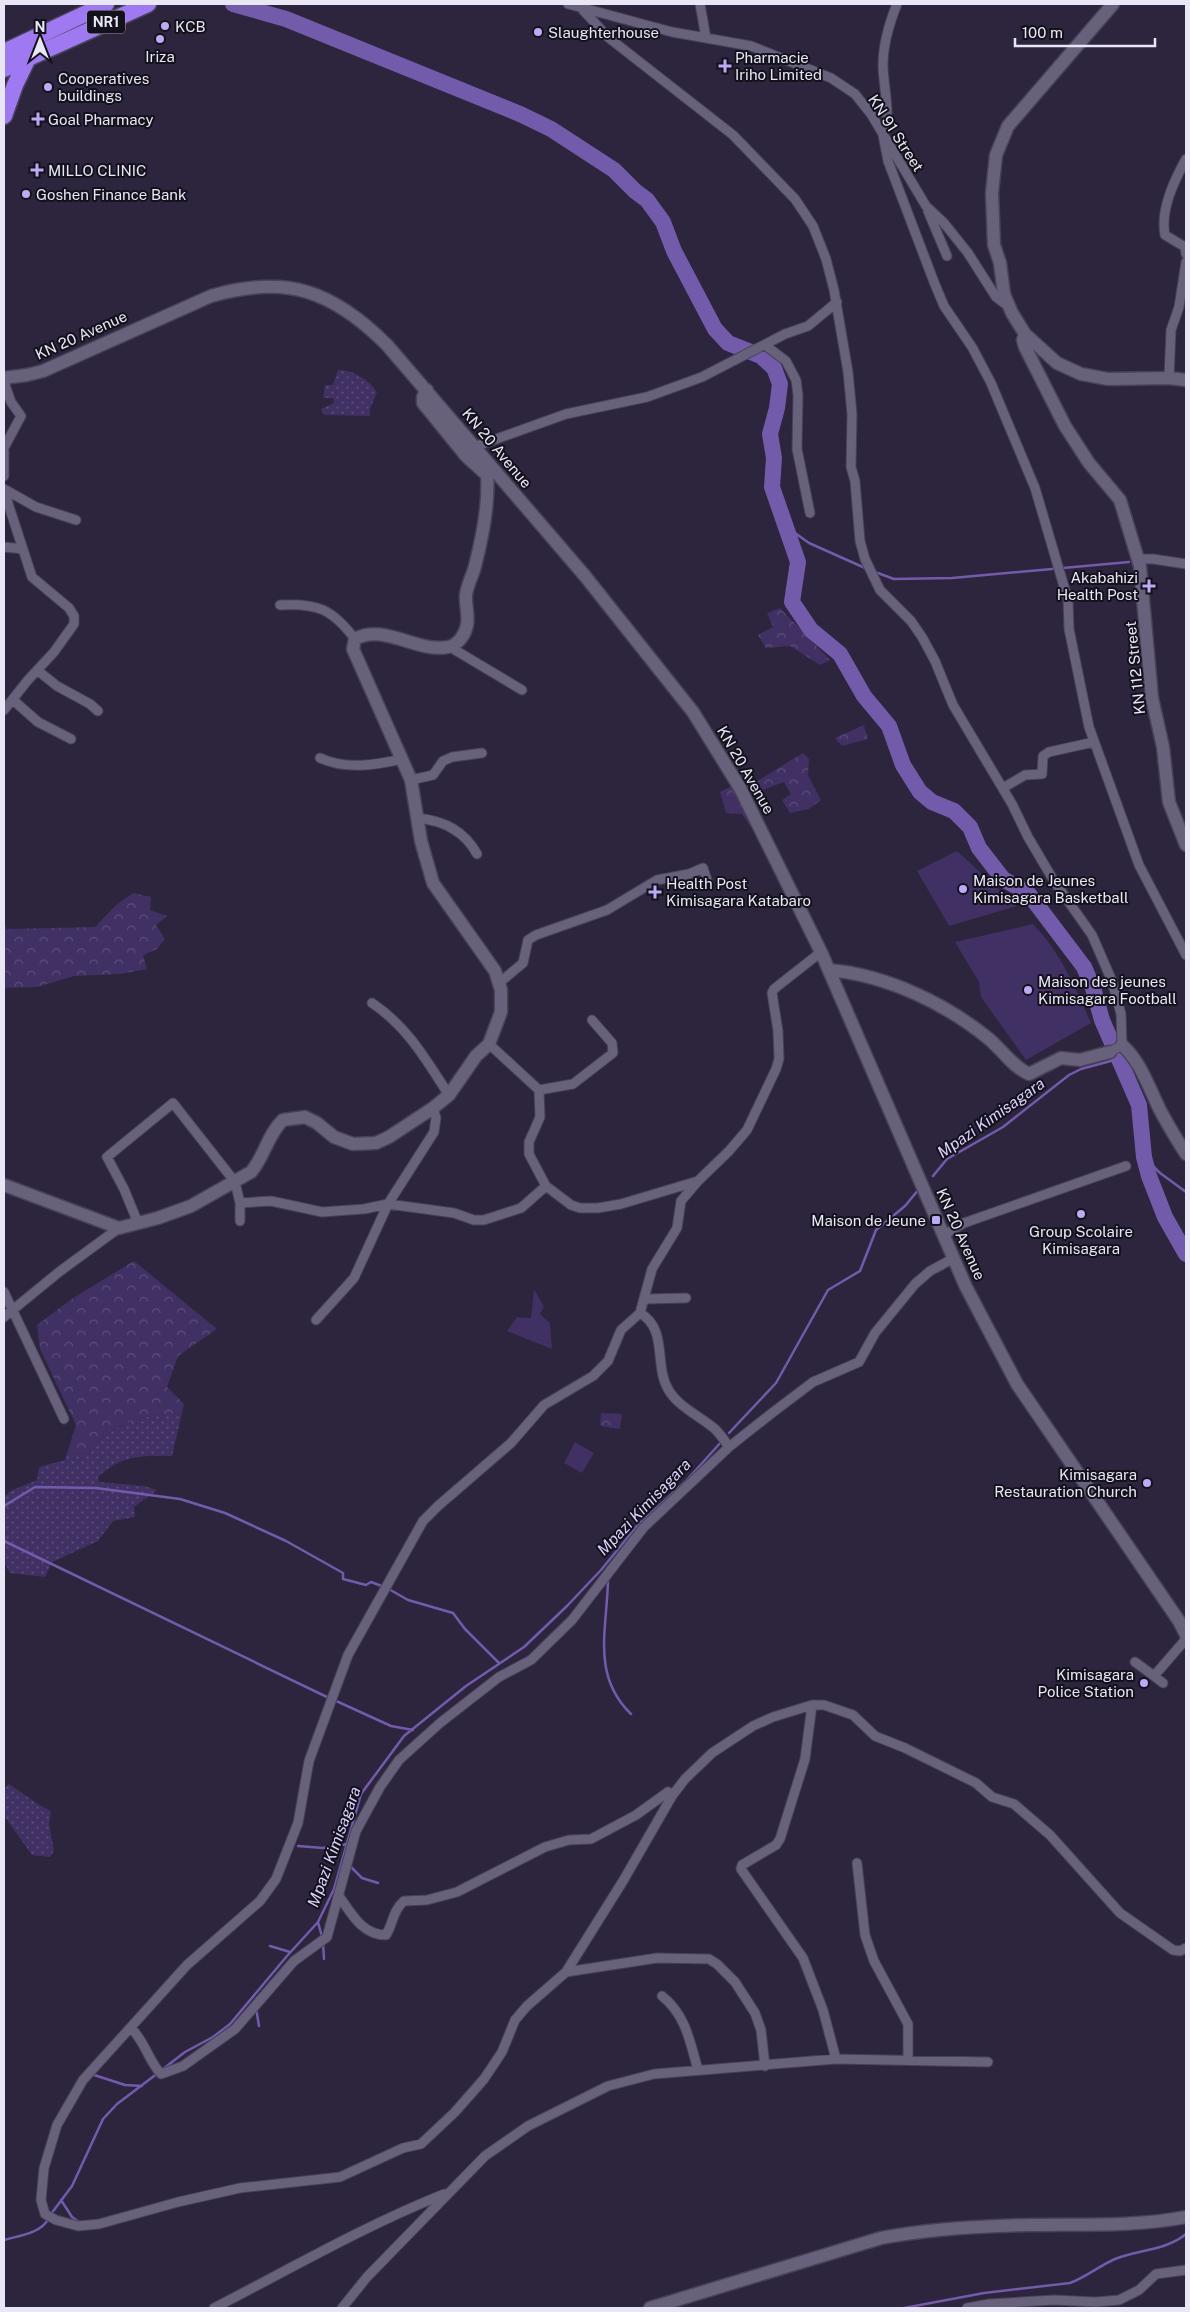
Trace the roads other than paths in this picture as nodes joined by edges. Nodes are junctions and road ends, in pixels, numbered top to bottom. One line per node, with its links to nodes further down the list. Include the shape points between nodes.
1 (106, 4): 9 (highway, NR1)
2 (148, 4): 10 (highway, NR1)
3 (568, 4): 7 (street, KN 91 Street)
4 (700, 4): 8 (street)
5 (897, 4): 13 (street, via 885,43 886,129)
6 (1113, 4): 20 (street, via 1008,126 996,155 992,193 994,245)
7 (580, 7): 8 (street, KN 91 Street); 19 (street, via 609,38 733,135 795,199 813,226)
8 (706, 38): 13 (street, KN 91 Street, via 766,51 831,78 855,94)
9 (7, 48)
10 (30, 56): 11 (highway, NR1); 12 (highway)
11 (4, 69)
12 (4, 116)
13 (882, 135): 15 (street, KN 91 Street); 45 (street, via 888,161 941,298 991,383 1035,488 1068,600 1075,665)
14 (1186, 160): 16 (street, via 1164,212 1163,226 1165,235 1185,247)
15 (926, 206): 17 (street); 20 (street, KN 91 Street, via 968,254 996,297)
16 (1186, 254)
17 (947, 256)
18 (1186, 262): 23 (street, via 1179,307 1171,330)
19 (837, 302): 22 (street, via 808,326); 50 (street, via 852,414 851,467 865,559 880,590 911,621 922,638 953,705)
20 (1008, 306): 21 (street)
21 (1025, 334): 23 (street, via 1056,362 1081,374 1108,380); 34 (street, KN 112 Street, via 1025,347 1065,426 1088,463 1120,500)
22 (765, 345): 27 (street, via 702,376 646,396 566,414); 30 (street, via 786,362 796,380 797,449)
23 (1169, 378): 25 (street)
24 (4, 379): 26 (street, KN 20 Avenue, via 43,371 211,296 235,289 273,286 316,294 344,308 387,345); 28 (street, via 11,402 21,416 4,448)
25 (1186, 380)
26 (427, 390): 27 (street, KN 20 Avenue); 38 (street, via 422,403 466,456 487,475 480,547 466,593 467,625 458,642)
27 (474, 447): 55 (street, KN 20 Avenue, via 585,576 693,712 740,788)
28 (4, 476)
29 (4, 490): 31 (street, via 36,507); 33 (street)
30 (810, 513)
31 (76, 520)
32 (4, 547): 33 (street)
33 (23, 549): 39 (street, via 32,577 74,616 74,624 68,634)
34 (1138, 559): 35 (street); 52 (street, KN 112 Street, via 1146,612 1152,698 1163,747 1169,802)
35 (1186, 564)
36 (280, 605): 37 (street, via 326,609)
37 (355, 639): 38 (street, via 364,634 383,635 435,648); 48 (street, via 353,648 357,661)
38 (450, 647): 40 (street)
39 (37, 670): 41 (street); 43 (street)
40 (522, 690)
41 (13, 700): 42 (street); 44 (street, via 38,722)
42 (4, 710)
43 (98, 711)
44 (71, 739)
45 (1094, 742): 50 (street, via 1049,752 1043,756 1042,774 1025,775); 56 (street, via 1139,865)
46 (482, 753): 49 (street, via 452,757 443,761 432,775)
47 (320, 758): 48 (street, via 338,764 363,765)
48 (402, 759): 49 (street)
49 (410, 780): 51 (street)
50 (1003, 788): 62 (street, via 1040,859 1092,936 1115,989 1121,1014)
51 (416, 818): 53 (street, via 443,823 455,829); 58 (street, via 433,883 489,961)
52 (1186, 845)
53 (477, 854)
54 (706, 880): 58 (street, via 703,868 657,880 607,910 536,934 528,940 523,963)
55 (821, 952): 57 (street, KN 20 Avenue); 69 (street, via 774,989 779,1059 776,1069 747,1130)
56 (1186, 955)
57 (829, 970): 63 (street, via 870,977 919,996 989,1039 1029,1074 1061,1058 1080,1060); 78 (street, KN 20 Avenue)
58 (499, 983): 61 (street, via 500,1012)
59 (372, 1004): 65 (street, via 400,1024)
60 (592, 1020): 64 (street, via 612,1043 613,1053 573,1084)
61 (489, 1044): 64 (street); 65 (street, via 476,1056)
62 (1122, 1045): 63 (street); 67 (street, via 1130,1052)
63 (1110, 1052)
64 (538, 1090): 72 (street, via 540,1117 529,1142 529,1154)
65 (449, 1094): 66 (street)
66 (434, 1108): 70 (street, via 376,1143 352,1144 305,1117 283,1120 271,1134 257,1165); 74 (street, via 434,1132)
67 (1186, 1154)
68 (1126, 1166): 78 (street, via 964,1223)
69 (698, 1181): 72 (street, via 598,1208 571,1206); 82 (street, via 681,1201 677,1228 652,1269)
70 (235, 1182): 73 (street); 76 (street, via 191,1206); 76 (street, via 176,1104 170,1104 107,1157)
71 (4, 1185): 77 (street)
72 (546, 1186): 74 (street, via 522,1208 484,1220)
73 (240, 1203): 74 (street, via 271,1201 322,1212); 75 (street)
74 (388, 1204): 86 (street, via 354,1278)
75 (240, 1221)
76 (138, 1223): 77 (street)
77 (118, 1228): 83 (street)
78 (944, 1235): 79 (street, KN 20 Avenue)
79 (954, 1258): 88 (street, via 915,1284 875,1333 859,1362 807,1386); 89 (street, KN 20 Avenue, via 1017,1384)
80 (4, 1292): 83 (street)
81 (686, 1298): 82 (street)
82 (645, 1299): 84 (street)
83 (14, 1310): 85 (street); 87 (street)
84 (640, 1313): 88 (street, via 650,1318 658,1336 661,1371 668,1390 716,1430); 101 (street, via 621,1330 608,1361 593,1376 544,1405 512,1443 423,1521 348,1655 309,1761 298,1823 276,1879 260,1901 186,1965)
85 (4, 1317)
86 (316, 1320)
87 (64, 1419)
88 (729, 1447): 97 (street, via 644,1527 551,1642 531,1660 500,1677 440,1723 399,1760 356,1832)
89 (1182, 1619): 90 (street, KN 20 Avenue)
90 (1186, 1637): 92 (street)
91 (1135, 1662): 92 (street)
92 (1154, 1676): 93 (street)
93 (1163, 1683)
94 (812, 1705): 95 (street, via 773,1717 732,1739 712,1753); 98 (street, via 824,1705 853,1715 875,1736 976,1783 992,1797 1014,1804 1050,1835 1120,1913 1173,1950); 102 (street, via 805,1759 780,1839 776,1846 742,1865 741,1869 803,1958 823,2010)
95 (672, 1796): 97 (street, via 668,1792 600,1835 545,1847 457,1892 427,1900 404,1901 396,1910 386,1935 364,1928); 99 (street)
96 (857, 1863): 103 (street, via 865,1935 874,1961 908,2024)
97 (339, 1896): 101 (street, via 327,1937 294,1961 247,2018 201,2055 161,2074 144,2043)
98 (1186, 1948)
99 (566, 1972): 101 (street, via 515,2020 502,2052 484,2079 421,2144 403,2148 333,2179 240,2188 100,2224 78,2226 53,2219 45,2214 41,2200 44,2168 57,2125 83,2080); 105 (street, via 656,1958 709,1959 735,1982 755,2013 761,2030)
100 (662, 1996): 106 (street, via 683,2018)
101 (131, 2028)
102 (836, 2059): 103 (street); 105 (street)
103 (908, 2060): 104 (street)
104 (988, 2062)
105 (765, 2066): 106 (street)
106 (698, 2070): 107 (street, via 627,2080 564,2106 485,2156)
107 (447, 2192): 111 (street, via 361,2230); 112 (street)
108 (1186, 2218): 113 (street, via 1120,2225 1028,2225 909,2233 881,2238)
109 (1186, 2270): 110 (street, via 1156,2274 1129,2296)
110 (1099, 2305): 114 (street, via 1054,2300)
111 (214, 2308)
112 (342, 2308)
113 (650, 2308)
114 (967, 2308)

